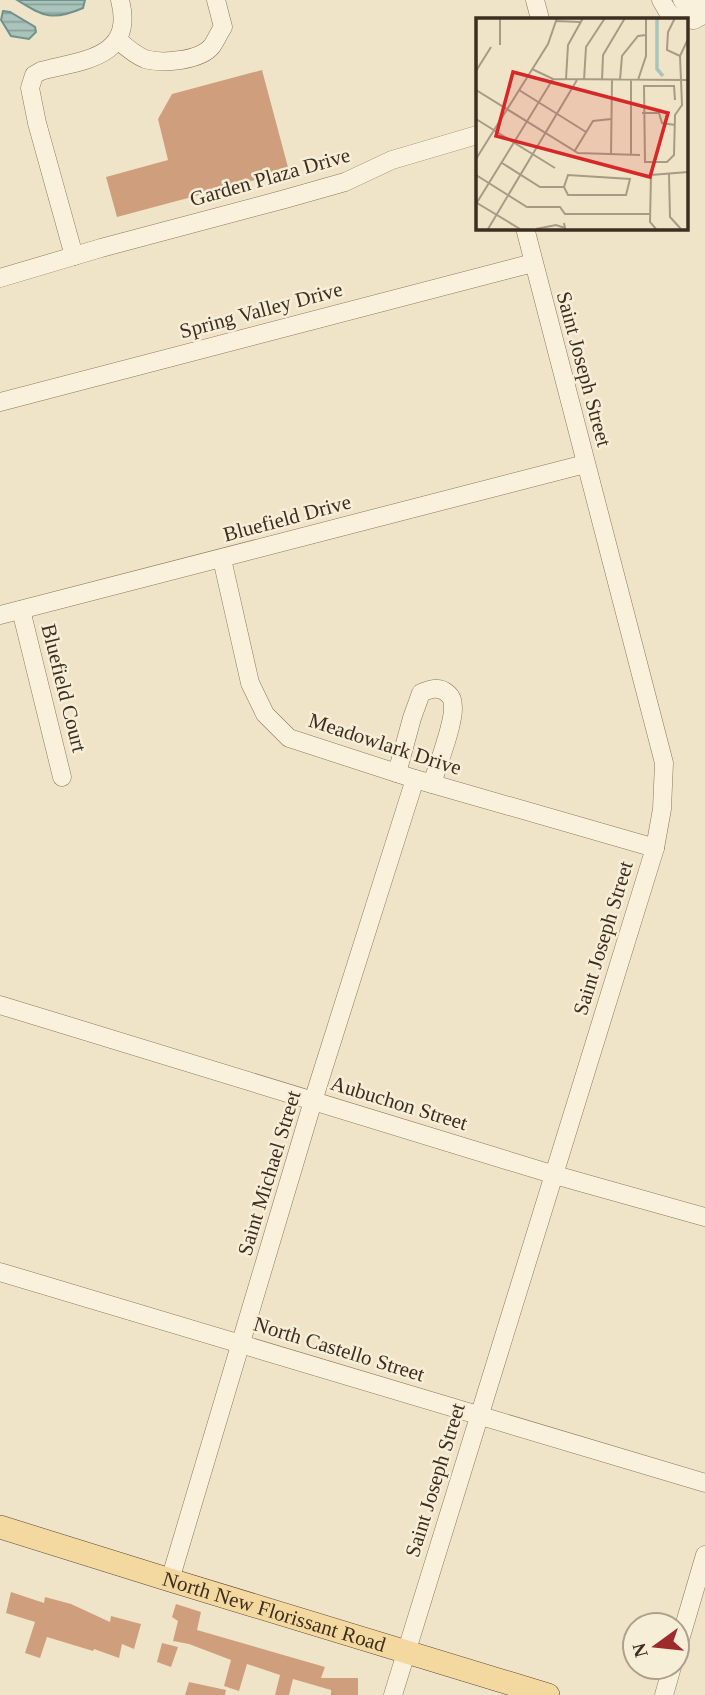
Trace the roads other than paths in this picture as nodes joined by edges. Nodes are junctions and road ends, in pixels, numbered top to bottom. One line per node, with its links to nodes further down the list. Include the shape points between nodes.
1 (216, 0): 9 (street, via 223,27 205,53 177,61 145,59)
2 (535, 0): 8 (street)
3 (661, 0): 6 (street, via 667,12)
4 (126, 1): 9 (street)
5 (705, 5): 6 (street)
6 (683, 10): 7 (street, via 694,20)
7 (705, 14)
8 (540, 18)
9 (118, 40): 12 (street, via 94,57 41,71 34,75 30,88)
10 (476, 136): 12 (street, Garden Plaza Drive, via 392,160 345,182)
11 (525, 229): 13 (street, Saint Joseph Street)
12 (74, 256): 14 (street, Garden Plaza Drive)
13 (533, 263): 15 (street, Spring Valley Drive); 16 (street, Saint Joseph Street)
14 (0, 278)
15 (0, 402)
16 (585, 464): 17 (street, Bluefield Drive); 23 (street, Saint Joseph Street, via 664,763)
17 (222, 559): 18 (street, Bluefield Drive); 20 (street, Meadowlark Drive, via 250,683 265,714 289,738)
18 (21, 610): 19 (street, Bluefield Drive); 21 (street, Bluefield Court)
19 (0, 615)
20 (397, 773): 22 (street, Meadowlark Drive); 22 (street, Saint Michael Street, via 421,693 443,690 452,698 452,718)
21 (62, 777)
22 (423, 781): 23 (street, Meadowlark Drive); 25 (street, Saint Michael Street)
23 (655, 848): 26 (street, Saint Joseph Street)
24 (0, 1005): 25 (street, Aubuchon Street)
25 (313, 1101): 26 (street, Aubuchon Street); 29 (street, Saint Michael Street)
26 (555, 1175): 27 (street, Aubuchon Street); 30 (street, Saint Joseph Street)
27 (705, 1217)
28 (0, 1272): 29 (street, North Castello Street)
29 (242, 1344): 30 (street, North Castello Street); 34 (street, Saint Michael Street)
30 (479, 1415): 31 (street, North Castello Street); 36 (street, Saint Joseph Street)
31 (705, 1483)
32 (0, 1527): 34 (main road, North New Florissant Road)
33 (705, 1555): 35 (street)
34 (170, 1580): 36 (main road, North New Florissant Road)
35 (688, 1611)
36 (406, 1652): 37 (street, Saint Joseph Street); 38 (main road, North New Florissant Road)
37 (393, 1695)
38 (548, 1695)

